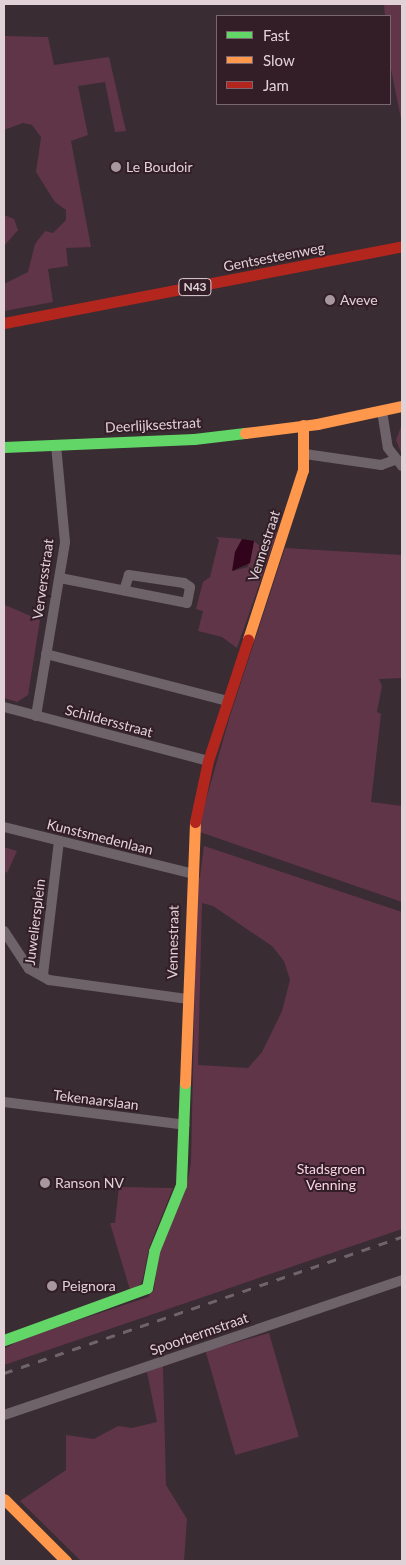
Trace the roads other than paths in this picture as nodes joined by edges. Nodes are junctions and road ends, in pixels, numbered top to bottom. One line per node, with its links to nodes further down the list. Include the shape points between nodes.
1 (402, 246): 2 (street, Gentsesteenweg / N43)
2 (4, 324)
3 (402, 406): 4 (street, Deerlijksestraat)
4 (382, 411): 5 (street, Deerlijksestraat); 9 (street, via 387,444)
5 (303, 425): 6 (street, Deerlijksestraat, via 194,439); 8 (street, Vennestraat)
6 (56, 445): 7 (street, Deerlijksestraat); 10 (street, Verversstraat, via 64,542)
7 (4, 447)
8 (305, 454): 9 (street, via 381,465); 13 (street, Vennestraat, via 303,470)
9 (399, 463)
10 (60, 578): 11 (street); 12 (street, Verversstraat)
11 (124, 590): 11 (street, via 186,603 190,587 184,583 129,575)
12 (46, 654): 13 (street); 15 (street, Verversstraat)
13 (228, 701): 16 (street, Vennestraat)
14 (4, 707): 15 (street, Schildersstraat)
15 (36, 716): 16 (street, Schildersstraat)
16 (208, 761): 19 (street, Vennestraat, via 195,818)
17 (4, 827): 18 (street, Kunstsmedenlaan)
18 (59, 841): 19 (street, Kunstsmedenlaan); 21 (street, Juweliersplein)
19 (190, 873): 22 (street, Vennestraat)
20 (4, 931): 21 (street, Juweliersplein, via 29,969)
21 (43, 975): 22 (street, via 49,980)
22 (187, 999): 24 (street, Vennestraat)
23 (4, 1102): 24 (street, Tekenaarslaan)
24 (185, 1124): 26 (street, Vennestraat, via 181,1184 154,1251 147,1288)
25 (402, 1280): 27 (street, Spoorbermstraat)
26 (4, 1340)
27 (4, 1415)
28 (4, 1499): 29 (street)
29 (66, 1561)

